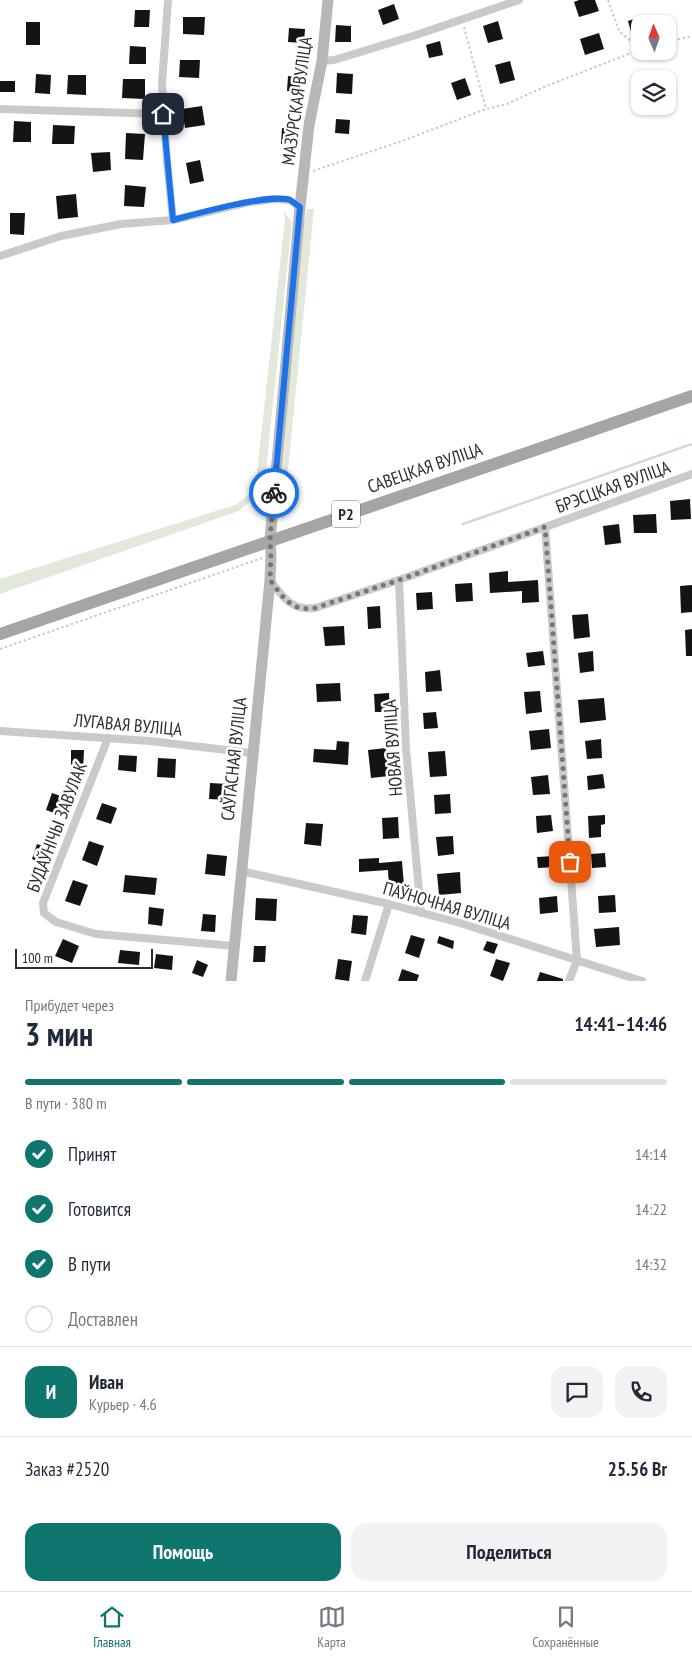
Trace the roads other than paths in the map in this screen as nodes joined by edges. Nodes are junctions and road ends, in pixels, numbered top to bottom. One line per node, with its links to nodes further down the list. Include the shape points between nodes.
1 (168, 0): 6 (street)
2 (328, 0): 4 (street, МАЗУРСКАЯ ВУЛІЦА)
3 (514, 1): 4 (street, via 341,58)
4 (322, 61): 7 (street, МАЗУРСКАЯ ВУЛІЦА, via 309,125)
5 (0, 110): 6 (street)
6 (163, 114): 8 (street)
7 (300, 207): 8 (street, via 289,200 274,199); 13 (street, МАЗУРСКАЯ ВУЛІЦА)
8 (173, 220): 9 (street, via 122,224 61,236)
9 (0, 256)
10 (692, 396): 13 (main road, САВЕЦКАЯ ВУЛІЦА / Р2)
11 (692, 474): 12 (street, БРЭСЦКАЯ ВУЛІЦА)
12 (545, 527): 15 (street, БРЭСЦКАЯ ВУЛІЦА); 24 (street)
13 (270, 540): 14 (street, САЎГАСНАЯ ВУЛІЦА); 16 (main road, САВЕЦКАЯ ВУЛІЦА / Р2)
14 (270, 580): 15 (street, БРЭСЦКАЯ ВУЛІЦА, via 285,600 304,610); 19 (street, САЎГАСНАЯ ВУЛІЦА)
15 (399, 580): 22 (street, НОВАЯ ВУЛІЦА, via 406,748)
16 (0, 634)
17 (0, 731): 18 (street, ЛУГАВАЯ ВУЛІЦА)
18 (108, 738): 19 (street, ЛУГАВАЯ ВУЛІЦА); 23 (street, БУДАЎНІЧЫ ЗАВУЛАК, via 43,903 44,913 56,922 96,934)
19 (252, 753): 20 (street, САЎГАСНАЯ ВУЛІЦА)
20 (241, 871): 21 (street, ПАЎНОЧНАЯ ВУЛІЦА); 23 (street, САЎГАСНАЯ ВУЛІЦА)
21 (389, 904): 22 (street, ПАЎНОЧНАЯ ВУЛІЦА); 26 (street)
22 (421, 913): 24 (street, ПАЎНОЧНАЯ ВУЛІЦА)
23 (234, 946): 25 (street, САЎГАСНАЯ ВУЛІЦА)
24 (577, 960): 27 (street); 28 (street, ПАЎНОЧНАЯ ВУЛІЦА)
25 (231, 981)
26 (365, 981)
27 (570, 981)
28 (642, 981)

